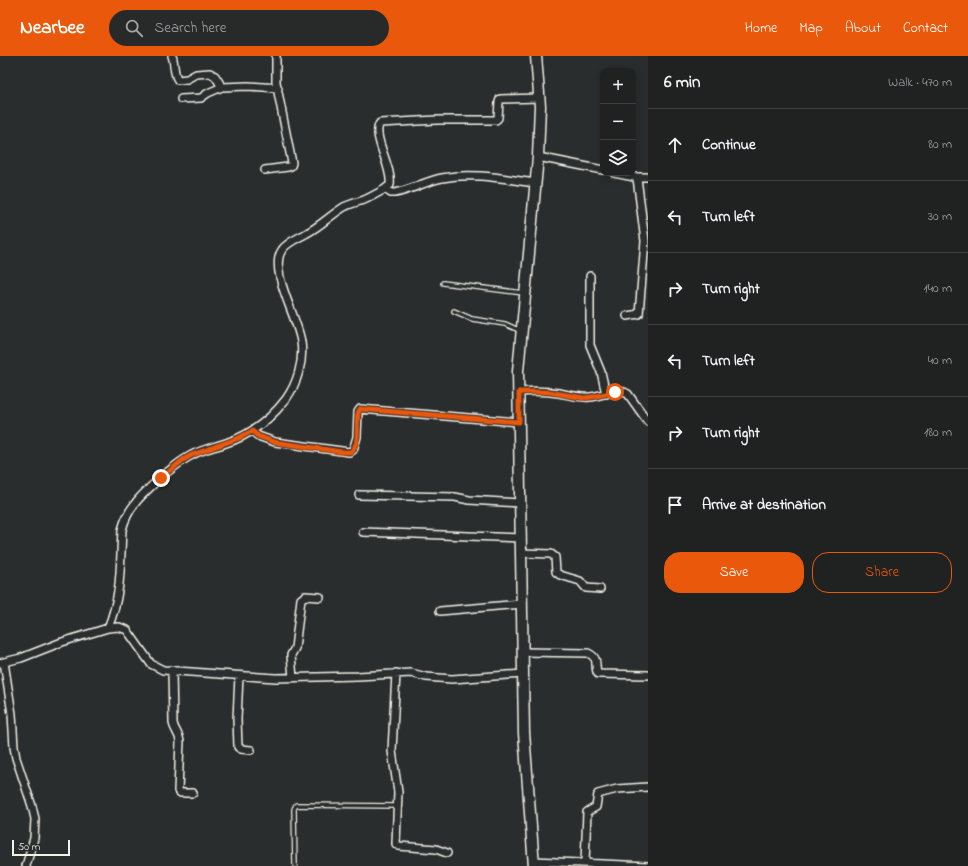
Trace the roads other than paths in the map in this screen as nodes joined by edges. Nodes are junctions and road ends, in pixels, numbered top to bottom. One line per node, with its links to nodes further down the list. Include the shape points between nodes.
1 (172, 56): 4 (street, via 176,79 184,80 196,74 210,73)
2 (276, 56): 5 (street)
3 (536, 56): 6 (main road)
4 (222, 87): 5 (street); 7 (street, via 201,98)
5 (278, 88): 10 (street, via 292,163 288,167)
6 (540, 98): 8 (main road); 15 (street, via 500,99 496,120 380,123 379,139 391,177)
7 (180, 100)
8 (538, 157): 9 (street); 14 (main road)
9 (600, 169)
10 (265, 170)
11 (628, 176): 13 (street)
12 (648, 177): 13 (street)
13 (637, 178): 20 (street, via 644,241 640,311 639,314)
14 (535, 183): 15 (street, via 457,175 398,192); 18 (main road)
15 (388, 191): 26 (street, via 346,206 282,248 279,254 279,275 299,331 301,357 294,384 287,398)
16 (590, 276): 23 (street, via 590,347 601,372)
17 (443, 283): 18 (lane)
18 (525, 293): 21 (main road)
19 (454, 311): 21 (lane, via 472,319 505,324)
20 (626, 316)
21 (522, 331): 22 (main road, via 518,371)
22 (519, 392): 23 (street, via 549,392 584,398); 24 (main road)
23 (606, 394): 25 (street, via 620,391 628,394)
24 (519, 422): 26 (street, via 360,409 356,443 349,452 274,442); 28 (main road)
25 (648, 422)
26 (252, 431): 36 (street, via 183,460 136,501 124,521 122,530 119,590)
27 (359, 496): 28 (street, via 455,497)
28 (520, 503): 30 (main road)
29 (363, 532): 30 (street)
30 (521, 538): 31 (main road)
31 (521, 553): 32 (street, via 551,554 555,557 556,572 560,575 576,579 586,588); 34 (main road)
32 (600, 589)
33 (320, 597): 44 (street, via 301,598 295,648 291,655)
34 (522, 604): 35 (street); 37 (main road)
35 (440, 611)
36 (108, 628): 38 (street); 39 (street, via 127,630 151,664 159,669)
37 (523, 652): 41 (main road); 42 (street, via 588,653 596,659 598,674)
38 (2, 663): 52 (street, via 12,714 15,752 35,819 34,838)
39 (172, 670): 43 (street); 47 (street, via 172,723 180,741 178,790 181,793)
40 (396, 673): 41 (street, via 452,679); 44 (street); 48 (street, via 392,751 398,792)
41 (523, 674): 50 (main road, via 524,733)
42 (648, 675)
43 (239, 676): 44 (street); 45 (street, via 238,747)
44 (293, 678)
45 (251, 750)
46 (648, 787): 51 (street, via 617,789 598,794 596,807 587,812)
47 (194, 793)
48 (397, 806): 49 (street, via 397,846); 53 (lane, via 296,805)
49 (447, 853)
50 (534, 863): 51 (street)
51 (585, 863): 54 (street)
52 (26, 866)
53 (295, 866)
54 (648, 866)

